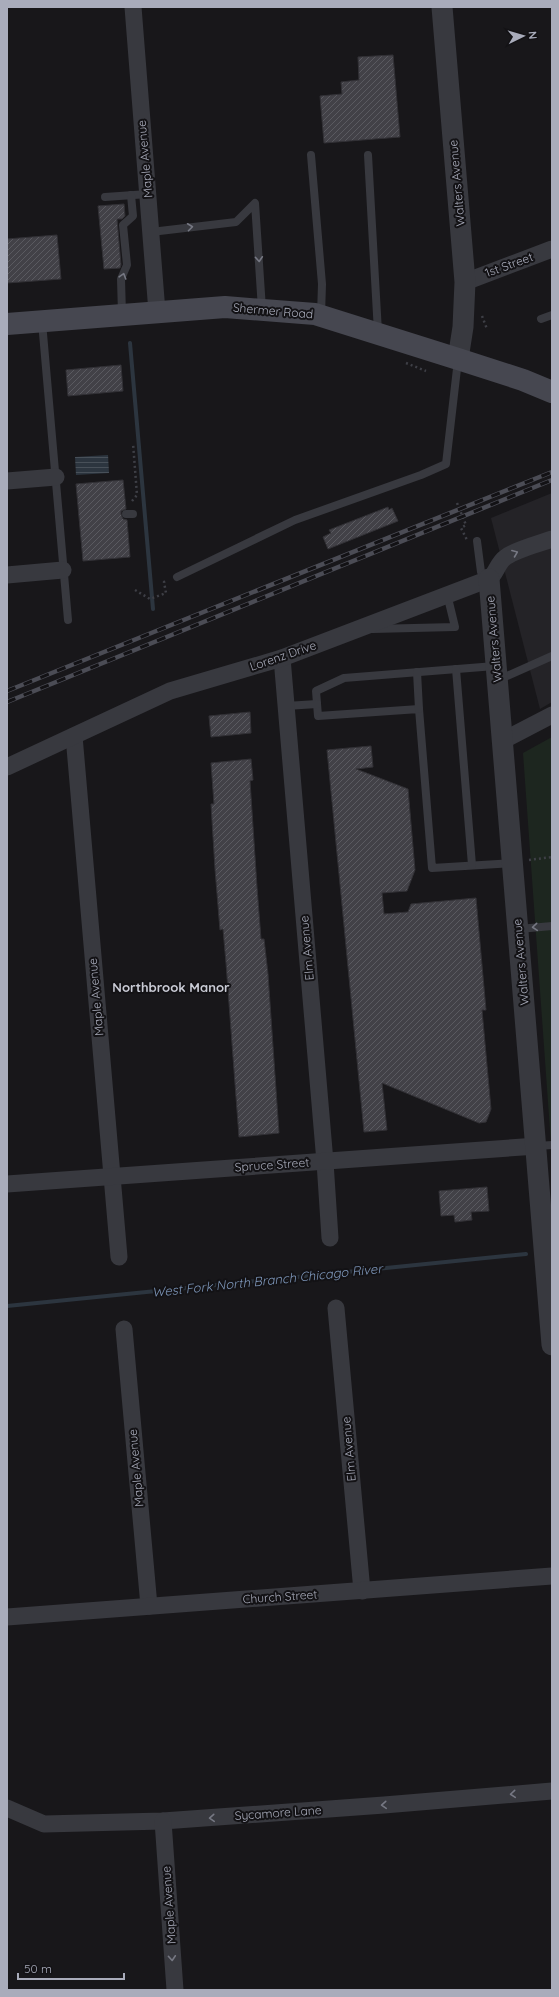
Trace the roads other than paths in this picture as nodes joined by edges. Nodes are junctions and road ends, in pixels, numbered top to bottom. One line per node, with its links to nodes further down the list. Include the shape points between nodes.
1 (133, 7): 5 (street, Maple Avenue)
2 (442, 7): 10 (street, Walters Avenue)
3 (312, 154): 15 (lane, via 322,284)
4 (368, 155): 19 (lane)
5 (148, 194): 6 (lane); 8 (street, Maple Avenue)
6 (131, 195): 7 (lane); 13 (lane, one-way to 6, via 121,279 127,265 123,225 133,216)
7 (105, 198)
8 (151, 232): 11 (lane, one-way to 11, via 236,222 255,202); 12 (street, Maple Avenue)
9 (552, 249): 10 (street, 1st Street)
10 (465, 282): 20 (street, Walters Avenue, via 463,327)
11 (262, 309): 12 (main road, Shermer Road, via 226,307); 15 (main road, Shermer Road)
12 (157, 312): 13 (main road, Shermer Road)
13 (122, 315): 17 (main road, Shermer Road)
14 (552, 315): 16 (lane)
15 (321, 316): 19 (main road, Shermer Road)
16 (541, 319)
17 (42, 321): 18 (main road, Shermer Road); 22 (lane)
18 (7, 324)
19 (379, 334): 20 (main road, Shermer Road)
20 (458, 359): 21 (main road, Shermer Road); 28 (lane, via 446,464 295,520)
21 (552, 392)
22 (56, 477): 23 (street); 26 (lane)
23 (7, 481)
24 (552, 539): 29 (street, one-way to 24, via 494,575 506,557)
25 (473, 543): 29 (lane, via 481,572)
26 (63, 570): 27 (street); 31 (lane)
27 (7, 575)
28 (177, 577)
29 (488, 579): 30 (street, Lorenz Drive); 37 (street, Walters Avenue)
30 (447, 594): 32 (street, Lorenz Drive); 32 (lane, via 455,627)
31 (68, 620)
32 (355, 630): 34 (street, Lorenz Drive)
33 (552, 656): 37 (lane)
34 (282, 658): 39 (street, Elm Avenue); 42 (street, Lorenz Drive, via 170,691)
35 (456, 669): 36 (lane); 37 (lane); 46 (lane)
36 (417, 672): 38 (lane, via 344,678 316,691); 40 (lane)
37 (497, 673): 43 (street, Walters Avenue)
38 (317, 704): 39 (lane); 40 (lane, via 318,716)
39 (286, 706): 50 (street, Elm Avenue)
40 (419, 709): 46 (lane, via 432,868)
41 (552, 715): 43 (street)
42 (74, 736): 44 (street, Lorenz Drive); 51 (street, Maple Avenue)
43 (502, 741): 45 (street, Walters Avenue)
44 (7, 767)
45 (521, 862): 46 (lane); 48 (street, Walters Avenue)
46 (472, 865)
47 (552, 926): 48 (lane, one-way to 48)
48 (518, 929): 49 (street, Walters Avenue)
49 (544, 1146): 50 (street, Spruce Street); 57 (street, Walters Avenue, via 544,1230)
50 (325, 1162): 51 (street, Spruce Street); 53 (street, Elm Avenue)
51 (112, 1177): 52 (street, Spruce Street); 54 (street, Maple Avenue)
52 (7, 1184)
53 (330, 1238)
54 (119, 1257)
55 (336, 1308): 59 (street, Elm Avenue)
56 (124, 1329): 60 (street, Maple Avenue)
57 (552, 1345)
58 (552, 1576): 59 (street, Church Street)
59 (362, 1590): 60 (street, Church Street)
60 (148, 1606): 61 (street, Church Street)
61 (7, 1617)
62 (552, 1791): 64 (street, Sycamore Lane, one-way to 64)
63 (7, 1808): 64 (street, Sycamore Lane, via 44,1824)
64 (163, 1821): 65 (street, Maple Avenue, one-way to 65)
65 (175, 1990)

